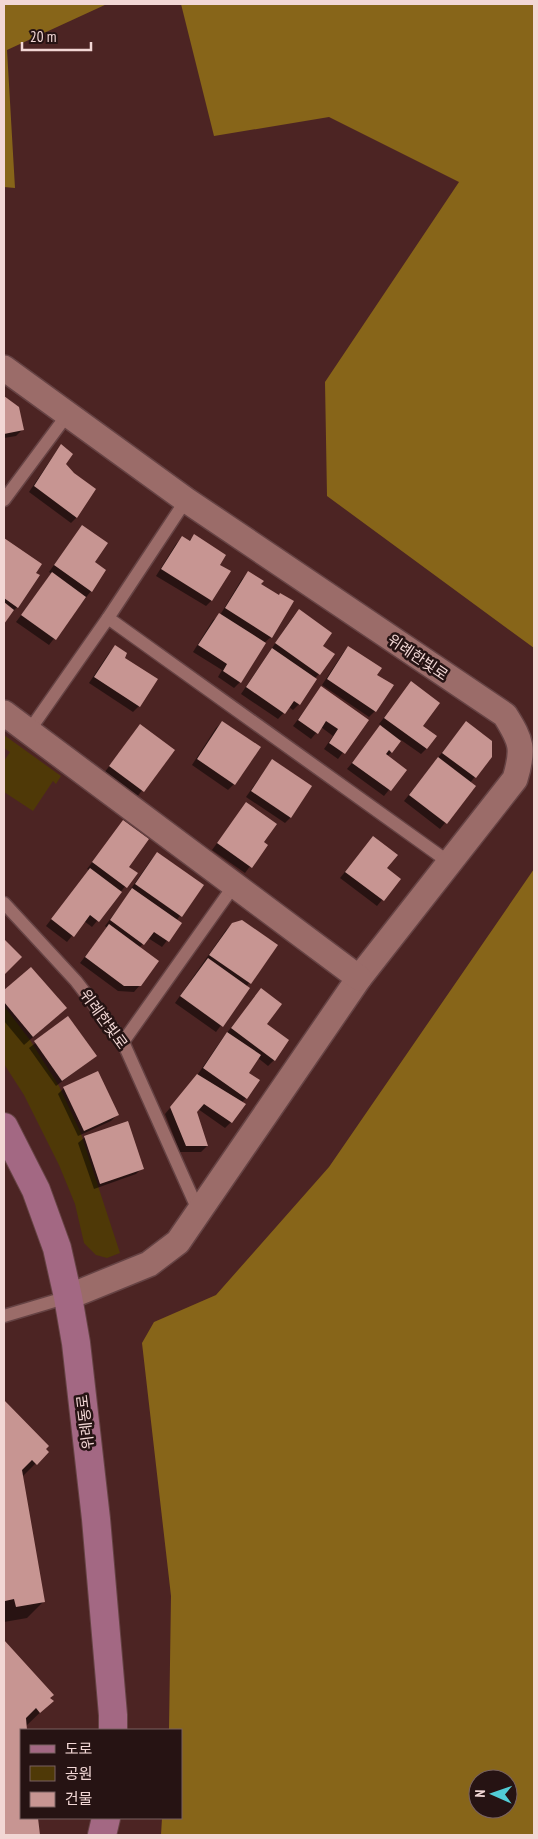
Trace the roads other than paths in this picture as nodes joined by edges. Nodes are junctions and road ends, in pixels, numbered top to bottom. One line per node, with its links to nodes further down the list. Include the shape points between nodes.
1 (4, 368): 2 (street, 위례한빛로)
2 (67, 415): 3 (lane); 4 (street, 위례한빛로)
3 (4, 500)
4 (186, 500): 5 (lane); 8 (street, 위례한빛로, via 505,715 519,738 522,759 515,779)
5 (108, 618): 7 (lane); 8 (lane)
6 (4, 713): 7 (street)
7 (29, 731): 9 (street)
8 (450, 863): 11 (street, 위례한빛로)
9 (234, 884): 11 (street); 12 (lane)
10 (4, 903): 12 (lane, 위례한빛로, via 76,981)
11 (360, 978): 14 (street, 위례한빛로)
12 (124, 1042): 14 (lane, 위례한빛로)
13 (4, 1127): 15 (street, 위례동로, via 36,1190 57,1248)
14 (198, 1210): 15 (street, 위례한빛로, via 178,1242 149,1264)
15 (68, 1297): 16 (lane); 17 (street, 위례동로, via 96,1519)
16 (4, 1316)
17 (113, 1729)
18 (106, 1819): 19 (street)
19 (102, 1835)

